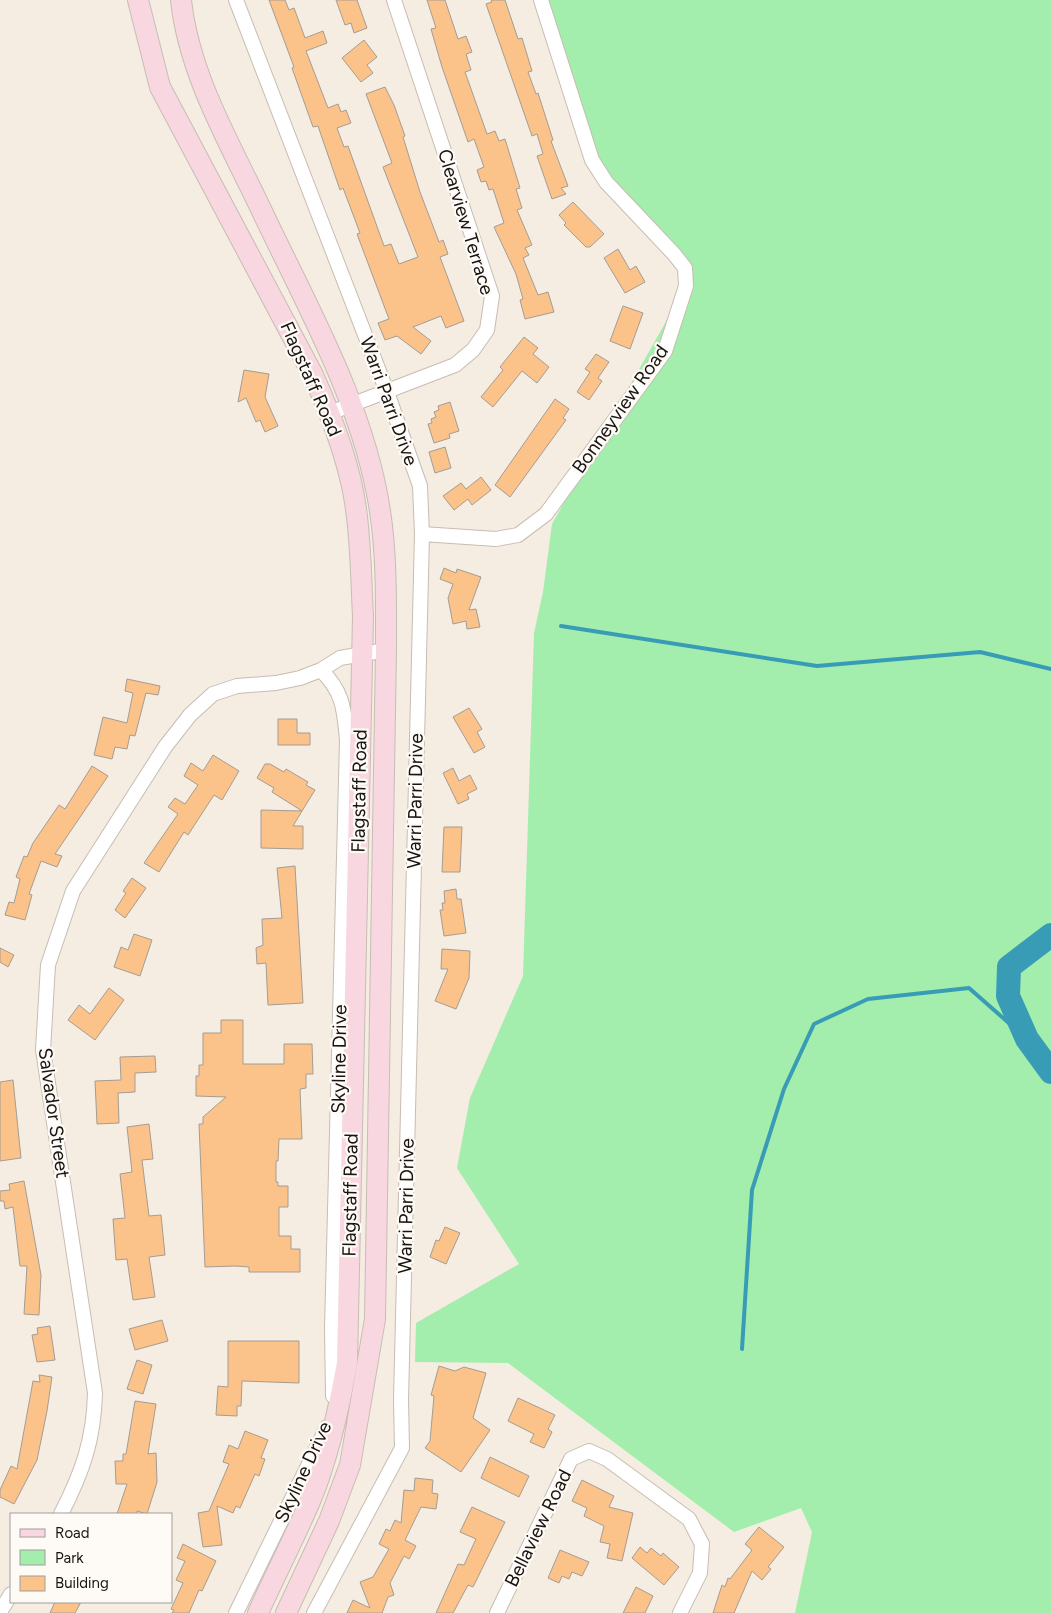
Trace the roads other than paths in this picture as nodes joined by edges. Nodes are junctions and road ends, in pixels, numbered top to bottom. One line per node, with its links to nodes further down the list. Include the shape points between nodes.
1 (138, 0): 8 (main road, Flagstaff Road, via 160,87)
2 (181, 0): 7 (main road, Flagstaff Road, via 200,82)
3 (236, 0): 6 (street, Warri Parri Drive)
4 (394, 0): 6 (street, Clearview Terrace, via 492,296 487,330 473,350 455,365)
5 (541, 0): 9 (street, Bonneyview Road, via 592,160 606,182 685,268 686,286 665,351 546,514 518,535 496,539)
6 (386, 392): 7 (street, Clearview Terrace); 9 (street, Warri Parri Drive, via 420,486)
7 (352, 405): 8 (street, Clearview Terrace); 10 (main road, Flagstaff Road, via 380,510 386,572)
8 (330, 413): 11 (main road, Flagstaff Road, via 356,509 363,616)
9 (422, 534): 19 (street, Warri Parri Drive, via 402,1448)
10 (386, 650): 11 (street, Salvador Street); 18 (main road, Flagstaff Road, via 375,1319 350,1465 329,1521)
11 (362, 653): 12 (street, Salvador Street, via 340,658); 17 (main road, Flagstaff Road, via 347,1363 336,1421 311,1498)
12 (322, 670): 13 (street, Salvador Street, via 214,694 190,715 165,746 73,891 58,931 48,965 43,1050 94,1393 94,1418 88,1452); 16 (street, Skyline Drive, via 343,701 347,740 332,1328 334,1382 328,1426)
13 (61, 1513)
14 (10, 1596): 15 (street)
15 (0, 1612)
16 (236, 1613)
17 (258, 1613)
18 (286, 1613)
19 (314, 1613)
20 (497, 1613): 21 (street, Bellaview Road, via 571,1459 589,1451 607,1459 689,1519 702,1544 700,1573)
21 (680, 1613)

